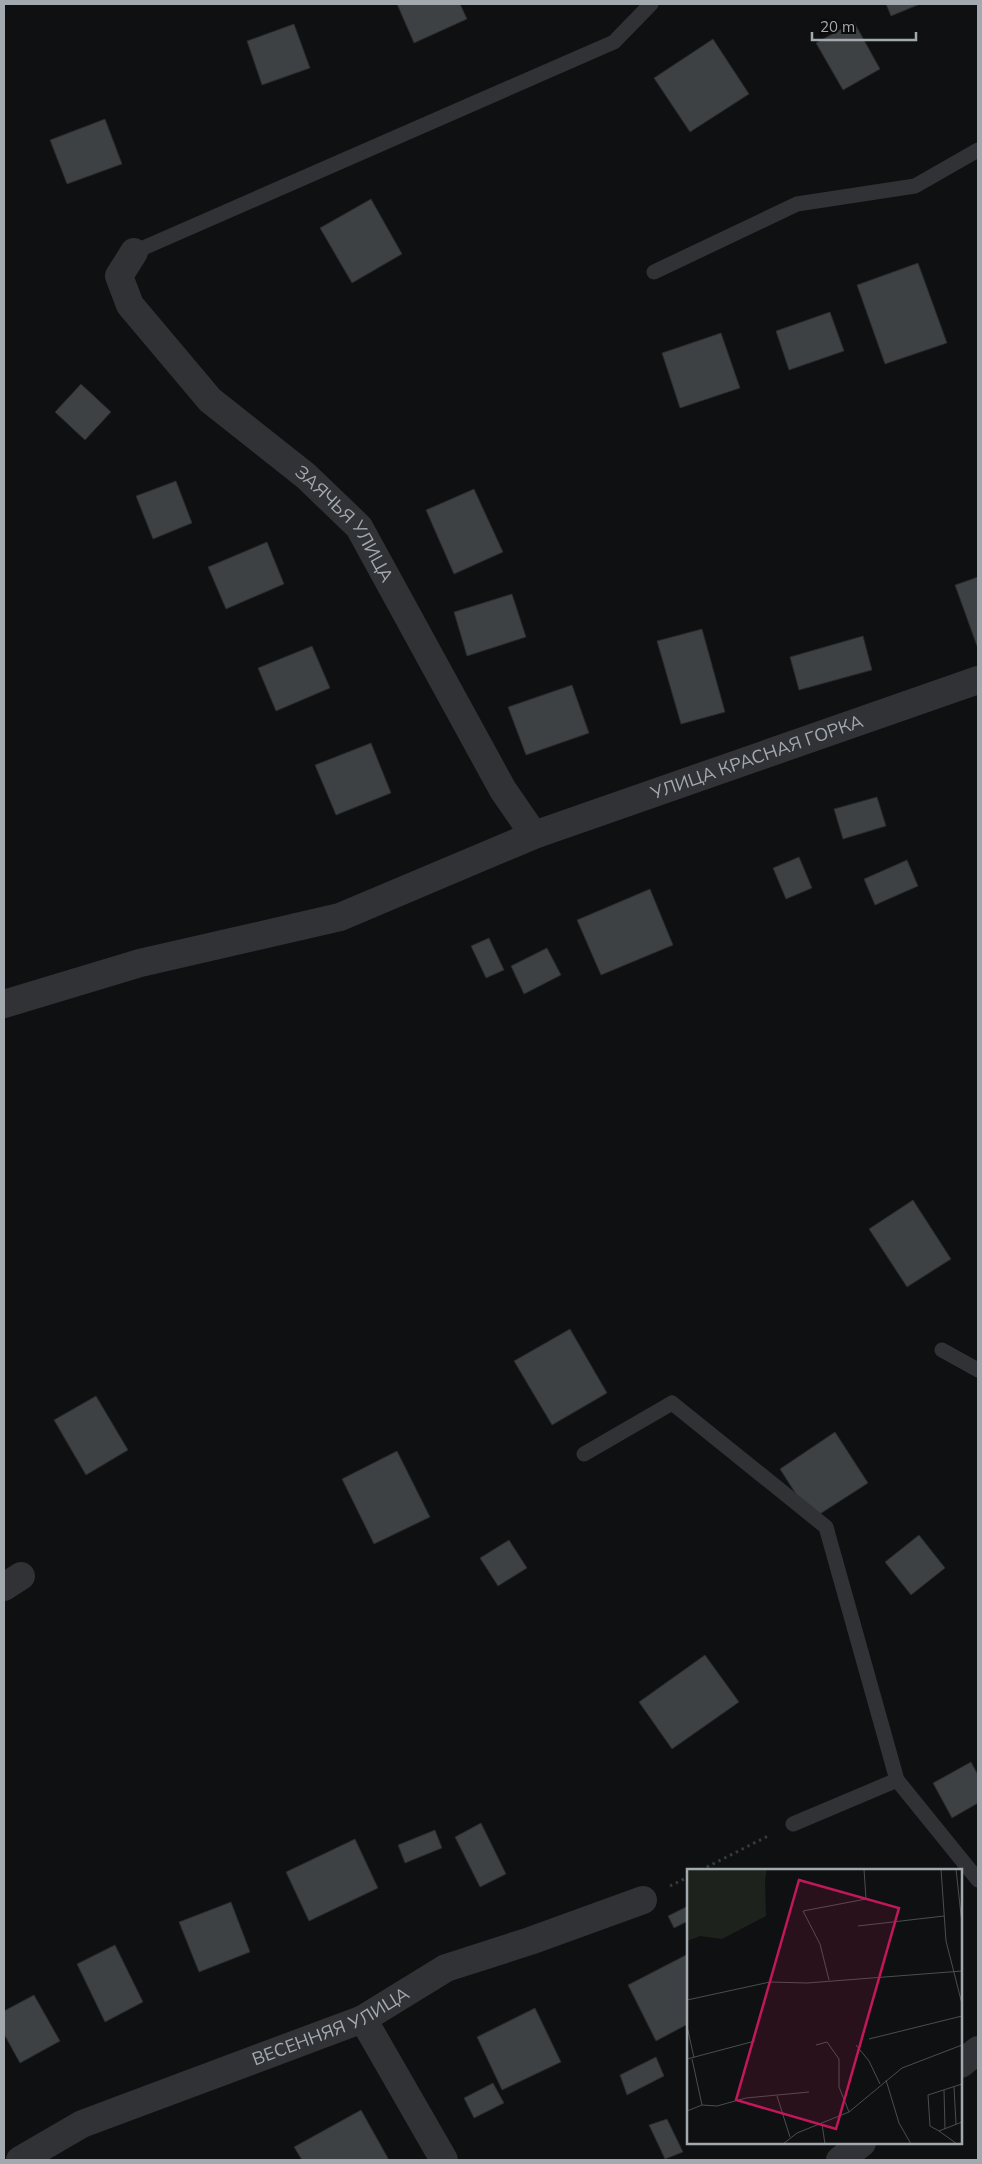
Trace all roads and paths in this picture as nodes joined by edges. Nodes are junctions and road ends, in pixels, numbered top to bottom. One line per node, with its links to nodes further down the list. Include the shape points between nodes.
1 (651, 4): 3 (lane, via 614,42)
2 (978, 150): 4 (lane, via 915,186 797,204)
3 (134, 252): 6 (street, ЗАЯЧЬЯ УЛИЦА, via 119,276 130,306 210,400 306,476 359,527 503,790)
4 (654, 272)
5 (978, 680): 6 (street, УЛИЦА КРАСНАЯ ГОРКА)
6 (534, 835): 7 (street, УЛИЦА КРАСНАЯ ГОРКА, via 340,917 140,963)
7 (4, 1004)
8 (942, 1350): 9 (lane)
9 (978, 1370)
10 (584, 1454): 11 (lane, via 672,1403 826,1527)
11 (896, 1780): 12 (lane); 14 (lane)
12 (793, 1824): 13 (path)
13 (704, 1869)
14 (978, 1880)
15 (643, 1900): 16 (street, ВЕСЕННЯЯ УЛИЦА, via 530,1942 446,1968)
16 (363, 2019): 19 (street, ВЕСЕННЯЯ УЛИЦА, via 82,2124); 20 (street)
17 (978, 2050): 18 (street)
18 (962, 2063)
19 (20, 2160)
20 (444, 2160)

